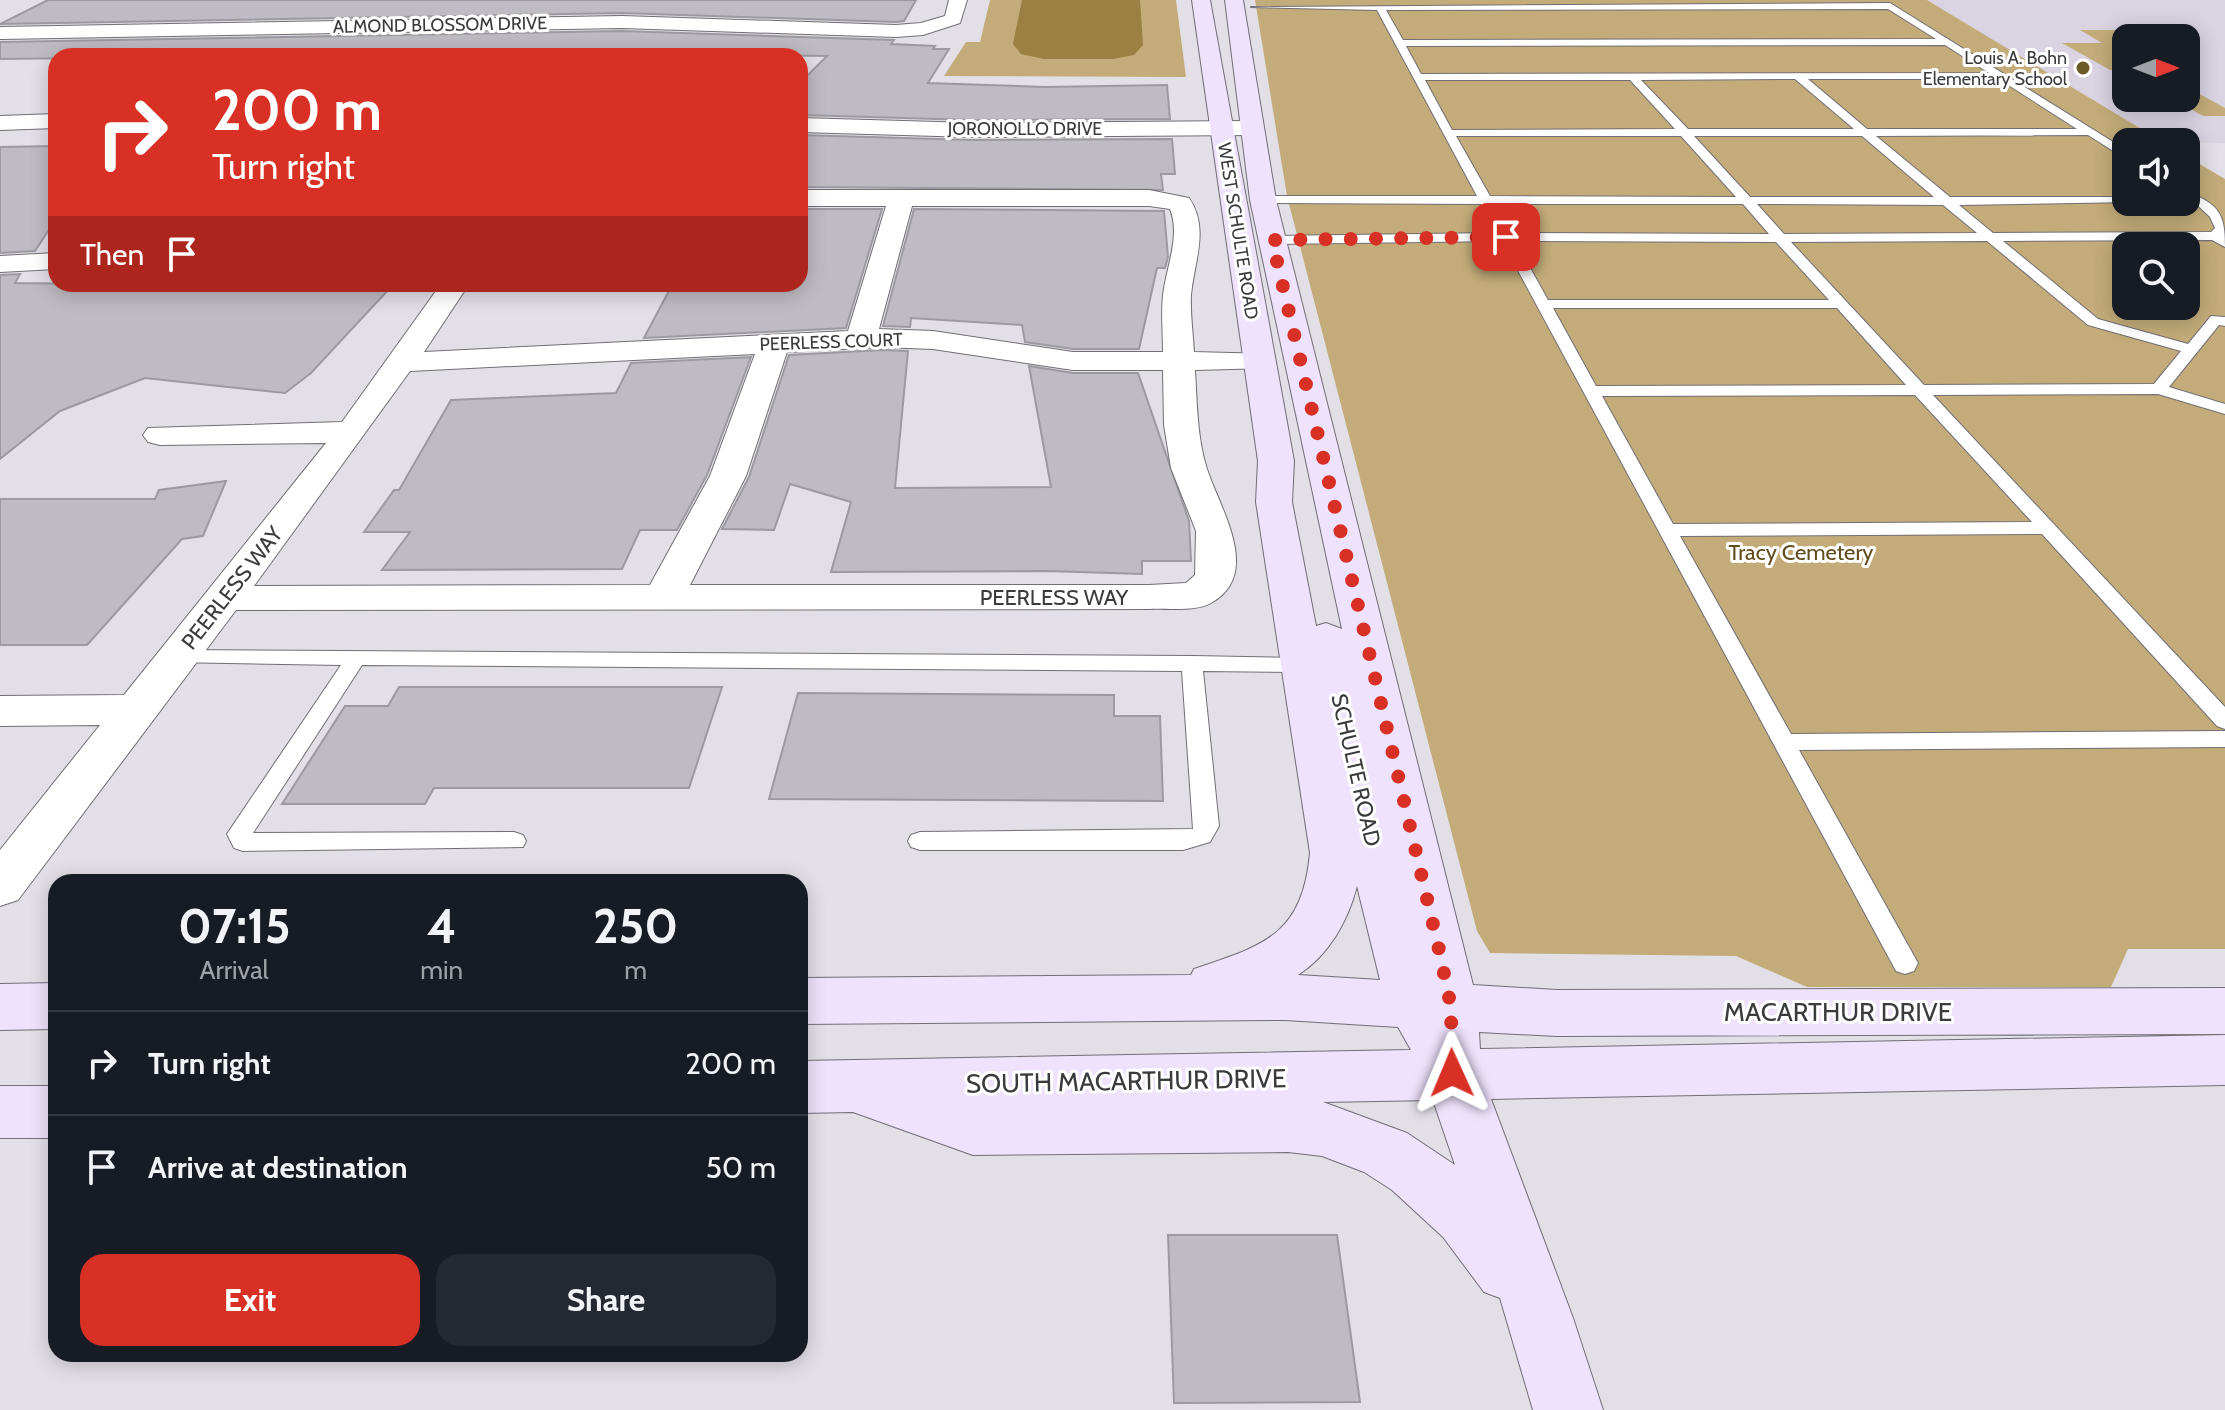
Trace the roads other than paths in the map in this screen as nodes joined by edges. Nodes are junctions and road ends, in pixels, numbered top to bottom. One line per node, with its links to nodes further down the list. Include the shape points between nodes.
1 (958, 0): 6 (street, ALMOND BLOSSOM DRIVE, via 953,19 942,25 880,31 622,22)
2 (1201, 0): 18 (main road, WEST SCHULTE ROAD)
3 (1234, 0): 19 (main road, WEST SCHULTE ROAD)
4 (1256, 7): 5 (lane)
5 (1380, 7): 8 (lane, via 1890,6); 9 (lane)
6 (260, 27): 7 (street, ALMOND BLOSSOM DRIVE); 10 (street)
7 (0, 33)
8 (1947, 42): 9 (lane); 12 (lane)
9 (1399, 43): 13 (lane)
10 (231, 48)
11 (1797, 76): 12 (lane); 14 (lane); 21 (lane)
12 (2001, 76): 22 (lane)
13 (1418, 77): 14 (lane); 23 (lane)
14 (1633, 77): 20 (lane)
15 (48, 121): 16 (street)
16 (0, 123)
17 (808, 125): 18 (street, JORONOLLO DRIVE)
18 (1222, 128): 19 (street, JORONOLLO DRIVE); 47 (main road, WEST SCHULTE ROAD)
19 (1251, 128): 27 (main road, WEST SCHULTE ROAD)
20 (1684, 132): 21 (lane); 23 (lane); 29 (lane)
21 (1865, 132): 22 (lane); 30 (lane)
22 (2090, 132): 24 (lane)
23 (1448, 133): 31 (lane)
24 (2112, 146)
25 (808, 198): 26 (street)
26 (901, 198): 44 (street); 49 (street, PEERLESS WAY, via 1149,198 1180,203 1186,217 1177,295)
27 (1263, 200): 31 (lane); 36 (main road, WEST SCHULTE ROAD)
28 (2112, 201): 30 (lane)
29 (1749, 202): 30 (lane); 31 (lane); 35 (lane)
30 (1950, 202): 34 (lane)
31 (1487, 203): 33 (lane)
32 (2200, 206): 37 (lane, via 2216,215)
33 (1506, 237): 35 (lane); 36 (lane); 41 (lane)
34 (1990, 237): 35 (lane); 37 (lane); 46 (lane, via 2093,322)
35 (1780, 238): 42 (lane)
36 (1272, 240): 77 (main road, SCHULTE ROAD)
37 (2220, 240)
38 (48, 261): 39 (street)
39 (0, 264)
40 (450, 292): 48 (street, PEERLESS WAY)
41 (1544, 304): 42 (lane); 52 (lane)
42 (1840, 304): 51 (lane)
43 (2225, 322): 46 (lane, via 2216,319)
44 (861, 339): 45 (street, PEERLESS COURT); 49 (street, PEERLESS COURT, via 933,340 1073,361)
45 (774, 345): 48 (street, PEERLESS COURT); 59 (street, via 728,476)
46 (2190, 349): 50 (lane)
47 (1258, 361): 49 (street, PEERLESS COURT); 56 (main road, WEST SCHULTE ROAD)
48 (402, 362): 54 (street, PEERLESS WAY)
49 (1181, 362): 59 (street, PEERLESS WAY, via 1181,425 1189,468 1215,531 1215,579 1196,595)
50 (2159, 389): 51 (lane); 53 (lane)
51 (1920, 390): 52 (lane); 57 (lane)
52 (1591, 391): 58 (lane)
53 (2225, 409)
54 (352, 432): 55 (street); 60 (street, PEERLESS WAY)
55 (160, 435)
56 (1276, 461): 64 (main road, via 1274,502); 77 (main road, SCHULTE ROAD, via 1295,503 1395,944)
57 (2046, 528): 58 (lane); 67 (lane)
58 (1667, 530): 69 (lane)
59 (664, 596): 60 (street, PEERLESS WAY)
60 (225, 598): 61 (street, PEERLESS WAY)
61 (177, 657): 62 (lane); 65 (street, PEERLESS WAY)
62 (356, 658): 63 (lane); 70 (lane, via 239,834 243,842)
63 (1192, 663): 64 (lane); 71 (lane, via 1207,826 1201,836 1183,841)
64 (1302, 665): 74 (main road, via 1335,853 1336,879 1322,920 1275,963 1226,983)
65 (133, 710): 66 (street); 72 (street, PEERLESS WAY)
66 (0, 711)
67 (2225, 721)
68 (2225, 739): 69 (lane)
69 (1784, 742): 73 (lane)
70 (514, 841)
71 (920, 841)
72 (0, 886)
73 (1905, 963)
74 (1148, 998): 75 (main road); 77 (main road, via 1285,997)
75 (808, 1001)
76 (48, 1006): 78 (main road)
77 (1433, 1006): 79 (main road, MACARTHUR DRIVE, via 1557,1013); 81 (main road, SCHULTE ROAD)
78 (0, 1007)
79 (2225, 1011)
80 (2225, 1060): 81 (main road)
81 (1452, 1073): 82 (main road, SOUTH MACARTHUR DRIVE); 85 (main road, SCHULTE ROAD)
82 (822, 1086): 85 (main road, via 973,1128 1324,1128 1381,1150 1434,1182 1482,1230)
83 (0, 1112): 84 (main road)
84 (48, 1112)
85 (1540, 1318): 86 (main road, SCHULTE ROAD)
86 (1568, 1410)

